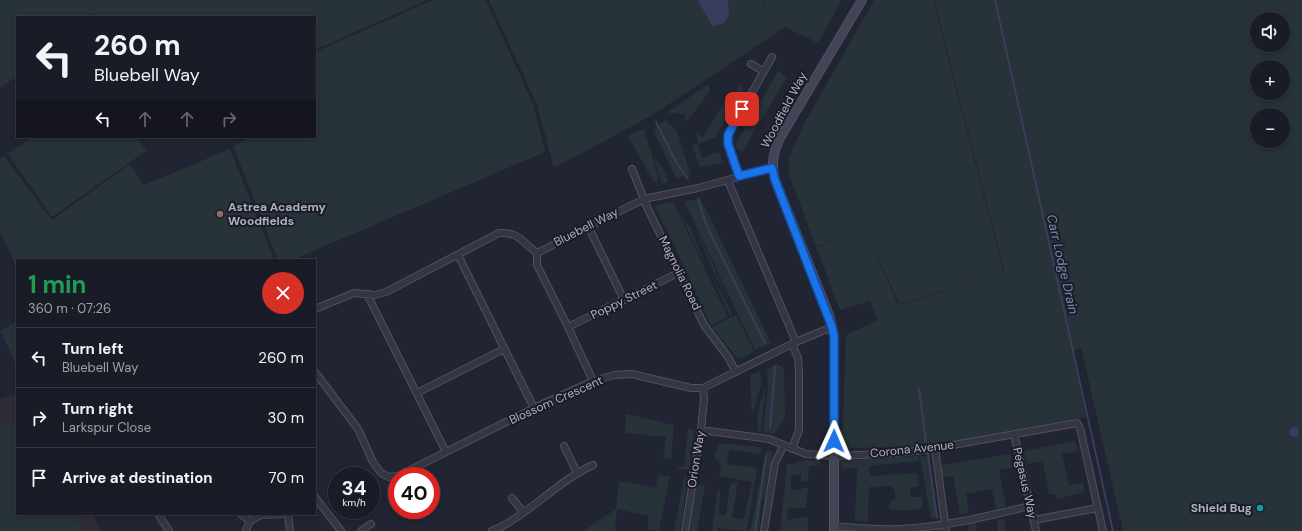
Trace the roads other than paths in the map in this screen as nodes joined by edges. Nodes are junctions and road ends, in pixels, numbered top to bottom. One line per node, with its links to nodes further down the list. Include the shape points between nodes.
1 (857, 0): 3 (street, Woodfield Way)
2 (862, 0): 3 (street, Woodfield Way)
3 (842, 31): 7 (street, Woodfield Way, via 780,138 773,153)
4 (772, 58): 6 (street)
5 (751, 64): 6 (street)
6 (763, 71): 9 (street, via 728,135 728,144)
7 (772, 168): 9 (street, Bluebell Way); 20 (street, Woodfield Way)
8 (632, 169): 11 (street, Magnolia Road)
9 (739, 176): 10 (street, Bluebell Way)
10 (728, 181): 11 (street, Bluebell Way); 21 (street)
11 (644, 199): 12 (street, Bluebell Way); 15 (street, Magnolia Road)
12 (588, 226): 13 (street, Bluebell Way); 17 (street)
13 (537, 253): 14 (street, via 510,232 499,234); 19 (street, via 536,265)
14 (458, 255): 16 (street, via 386,292); 22 (street)
15 (680, 272): 17 (street, Poppy Street); 23 (street, Magnolia Road, via 704,325)
16 (367, 294): 18 (street, via 354,293); 27 (street)
17 (624, 300): 19 (street, Poppy Street)
18 (316, 309)
19 (568, 327): 25 (street)
20 (832, 327): 21 (street); 36 (street, Woodfield Way)
21 (794, 343): 23 (street); 34 (street, via 799,371 799,430)
22 (504, 349): 27 (street); 28 (street)
23 (736, 372): 26 (street)
24 (316, 373): 40 (street, Blossom Crescent, via 358,429 373,462 381,473)
25 (593, 381): 26 (street, Blossom Crescent, via 614,375 632,374 691,388); 28 (street, Blossom Crescent)
26 (703, 388): 29 (street, Orion Way)
27 (416, 393): 35 (street)
28 (534, 408): 35 (street, Blossom Crescent)
29 (700, 430): 31 (street, Corona Avenue, via 769,439); 61 (street, Orion Way)
30 (1014, 434): 33 (street, Corona Avenue); 43 (street, Pegasus Way); 44 (street, Corona Avenue, via 1077,423)
31 (784, 445): 34 (street, Corona Avenue); 62 (street, via 774,463)
32 (564, 446): 39 (street)
33 (935, 448): 36 (street, Corona Avenue); 52 (street)
34 (792, 449): 36 (street, Corona Avenue, via 806,454)
35 (446, 452): 38 (street, Blossom Crescent)
36 (834, 456): 54 (street, Woodfield Way)
37 (593, 465): 39 (street)
38 (416, 467)
39 (577, 473): 45 (street)
40 (388, 477)
41 (512, 498): 45 (street)
42 (316, 499): 59 (street)
43 (1030, 506): 50 (street, Pegasus Way); 52 (street)
44 (1097, 508): 50 (street); 65 (street)
45 (523, 512): 60 (street)
46 (159, 515): 57 (street)
47 (242, 515): 51 (street)
48 (272, 515): 51 (street)
49 (288, 515): 58 (street)
50 (1034, 520): 64 (street, Pegasus Way)
51 (250, 521): 55 (street)
52 (945, 523): 54 (street, via 901,529); 63 (street)
53 (371, 524): 56 (street)
54 (834, 528)
55 (246, 530)
56 (363, 530)
57 (168, 531)
58 (290, 531)
59 (341, 531)
60 (492, 531)
61 (685, 531)
62 (764, 531)
63 (946, 531)
64 (1036, 531)
65 (1103, 531)

